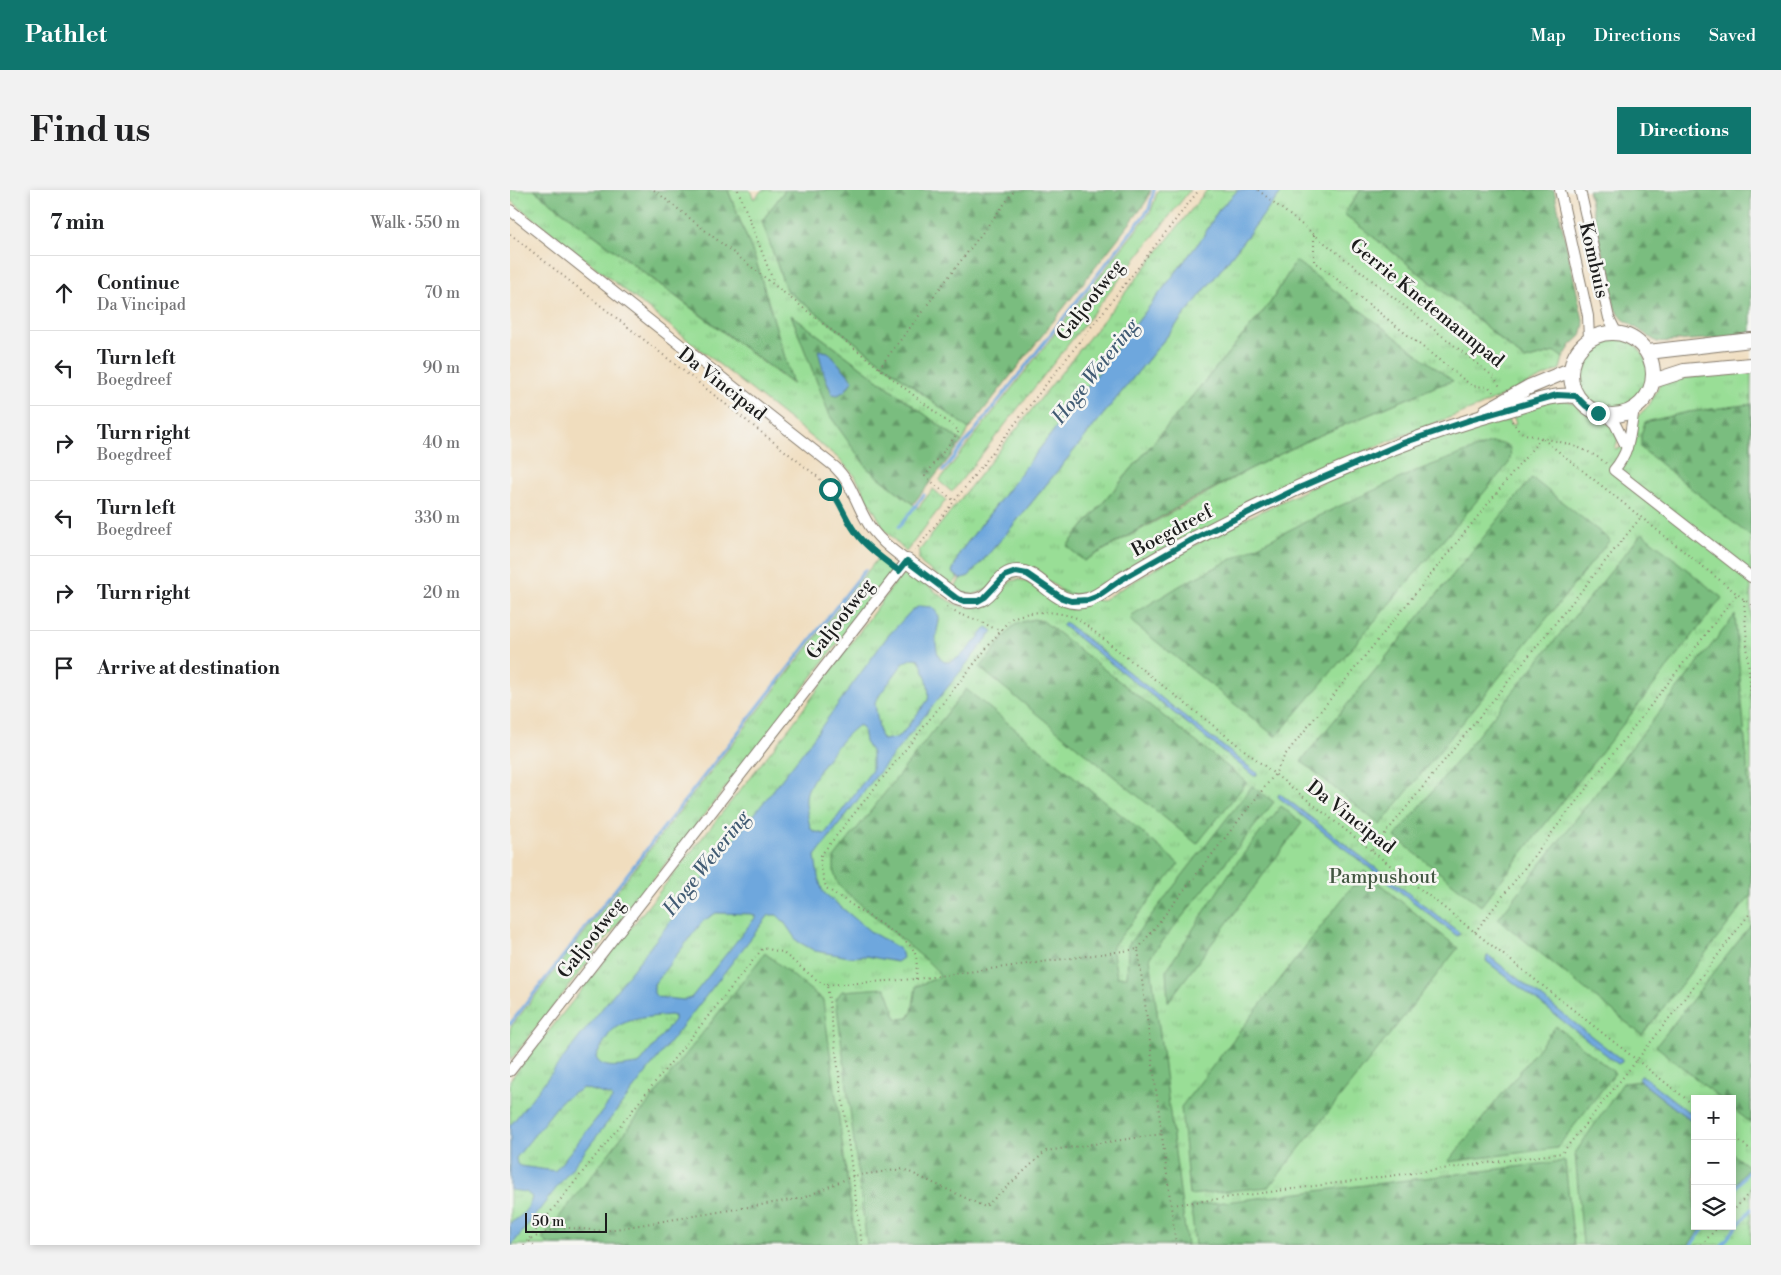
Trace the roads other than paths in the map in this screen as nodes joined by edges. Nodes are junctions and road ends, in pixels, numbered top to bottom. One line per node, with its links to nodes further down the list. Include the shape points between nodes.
1 (1560, 190): 5 (street, Kombuis, via 1588,316)
2 (1580, 190): 4 (street, Kombuis, via 1609,318)
3 (510, 210): 16 (street, via 835,467 848,482 872,530)
4 (1616, 332): 5 (street, via 1606,332); 7 (street, via 1629,335)
5 (1589, 339): 9 (street, via 1576,353)
6 (1751, 340): 7 (street)
7 (1648, 352): 10 (street, via 1653,366)
8 (1751, 365): 10 (street, via 1684,371)
9 (1570, 370): 11 (street); 12 (street, Boegdreef, via 1529,387)
10 (1653, 381): 13 (street, via 1648,394)
11 (1576, 396): 12 (street, Boegdreef, via 1557,395); 14 (street, via 1586,406)
12 (1507, 404): 16 (street, Boegdreef, via 1403,443 1299,488 1189,541 1088,600 1062,598 1027,574 1016,572 1005,576 978,601 964,601)
13 (1634, 408): 14 (street, via 1626,413); 15 (street)
14 (1606, 414): 15 (street)
15 (1627, 448): 17 (street, via 1614,470)
16 (903, 566): 18 (street, Galjootweg)
17 (1751, 578)
18 (510, 1070)

